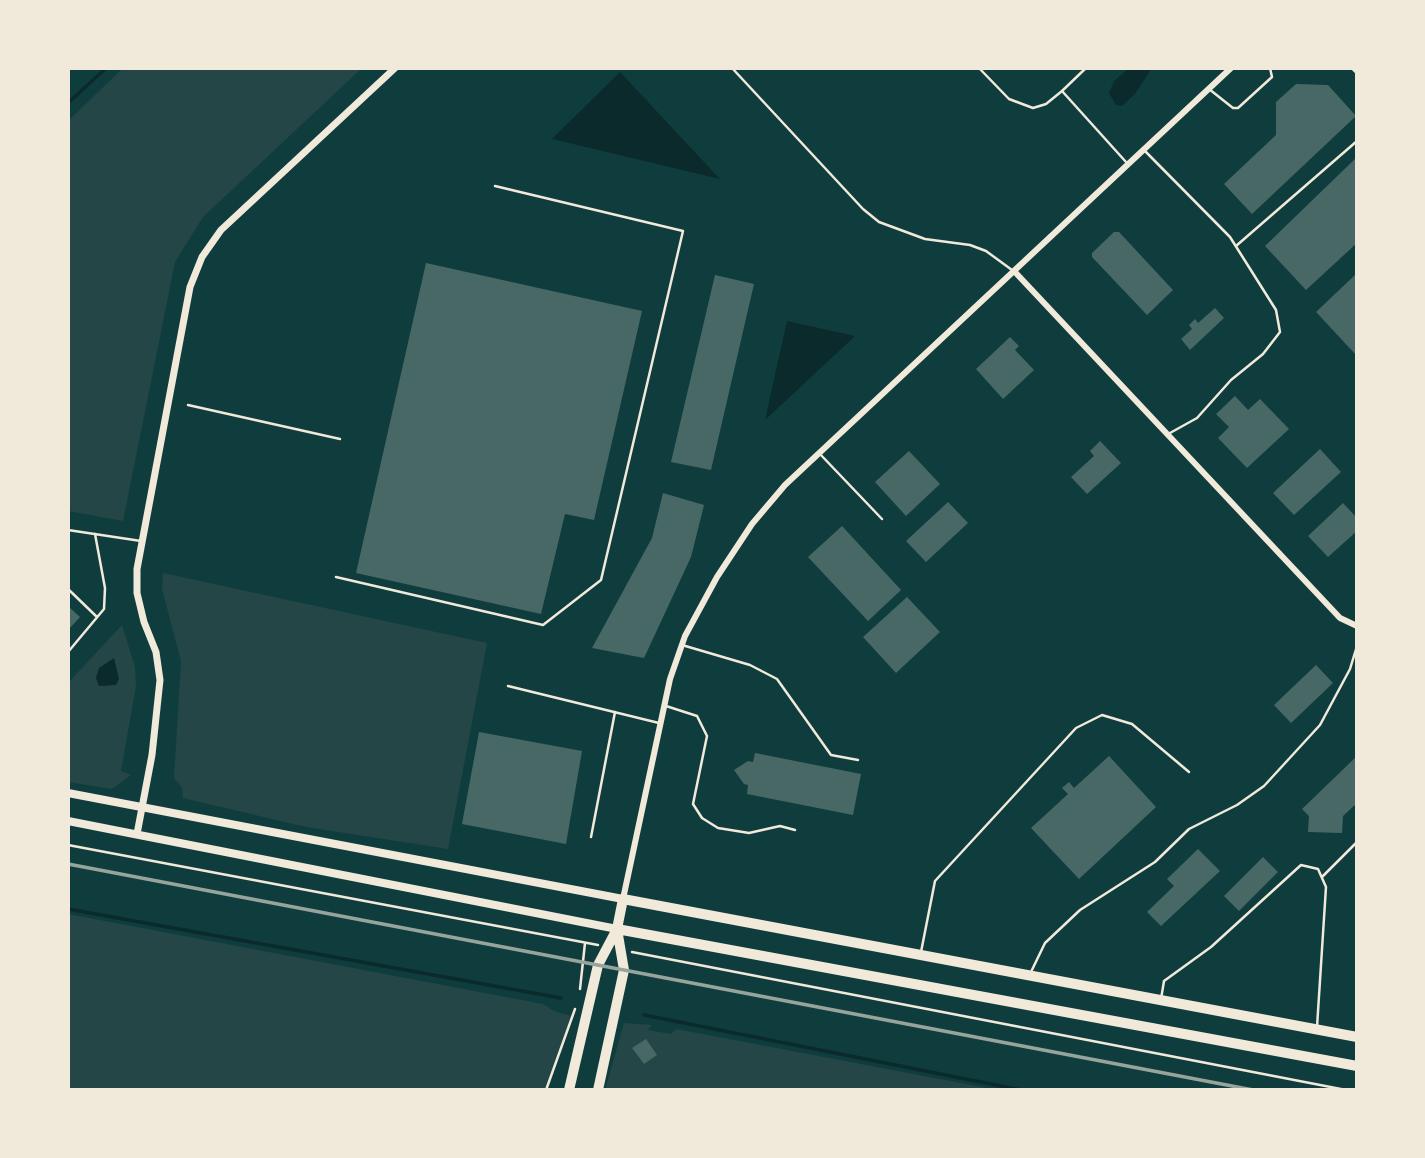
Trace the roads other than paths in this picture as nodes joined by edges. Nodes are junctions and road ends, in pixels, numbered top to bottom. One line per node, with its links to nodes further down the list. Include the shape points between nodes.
1 (395, 68): 20 (street, via 221,230 202,257 190,287)
2 (732, 68): 14 (lane, via 879,222 900,233 970,245)
3 (979, 68): 8 (lane, via 1009,99 1033,108)
4 (1086, 68): 8 (lane)
5 (1231, 68): 7 (street)
6 (1270, 68): 7 (lane, via 1272,77 1238,108)
7 (1209, 89): 10 (street)
8 (1062, 91): 11 (lane)
9 (1357, 141): 13 (lane)
10 (1144, 150): 11 (street); 13 (lane)
11 (1129, 165): 14 (street)
12 (495, 186): 21 (lane, via 683,232 601,580 542,625)
13 (1236, 246): 15 (lane, via 1276,310 1280,332 1197,418)
14 (1014, 271): 15 (street); 16 (street)
15 (1167, 435): 24 (street, via 1340,618)
16 (819, 453): 17 (lane); 25 (street, via 752,524 716,577)
17 (882, 519)
18 (68, 530): 19 (lane)
19 (95, 534): 20 (lane); 23 (lane, via 105,588 103,609)
20 (142, 541): 35 (street, via 137,593 160,680)
21 (336, 578)
22 (68, 589): 23 (lane)
23 (97, 617): 27 (lane)
24 (1356, 626)
25 (682, 645): 29 (street); 32 (lane, via 777,679 831,755)
26 (1357, 646): 45 (lane, via 1320,725 1264,786 1189,829 1155,862 1080,910 1045,943)
27 (68, 652)
28 (508, 686): 30 (lane)
29 (663, 705): 31 (street); 37 (lane, via 697,716 708,736 693,804 702,818 718,828 750,833 780,826)
30 (615, 712): 31 (lane); 39 (lane)
31 (659, 723): 42 (street)
32 (858, 760)
33 (1189, 772): 44 (lane, via 1132,724 1102,715 1076,728 935,881)
34 (68, 793): 35 (main road)
35 (142, 806): 38 (street); 42 (main road)
36 (68, 821): 38 (main road)
37 (795, 830)
38 (137, 834): 43 (main road)
39 (590, 837)
40 (1357, 842): 41 (lane)
41 (1322, 878): 46 (lane, via 1318,869 1301,865 1211,947 1164,981); 47 (lane, via 1326,887)
42 (624, 899): 43 (main road); 44 (main road)
43 (617, 929): 49 (main road); 50 (main road, via 598,965); 51 (main road, via 624,970)
44 (920, 955): 45 (main road)
45 (1029, 975): 46 (main road)
46 (1161, 1000): 47 (main road)
47 (1317, 1030): 48 (main road)
48 (1357, 1037)
49 (1357, 1066)
50 (569, 1090)
51 (598, 1090)

